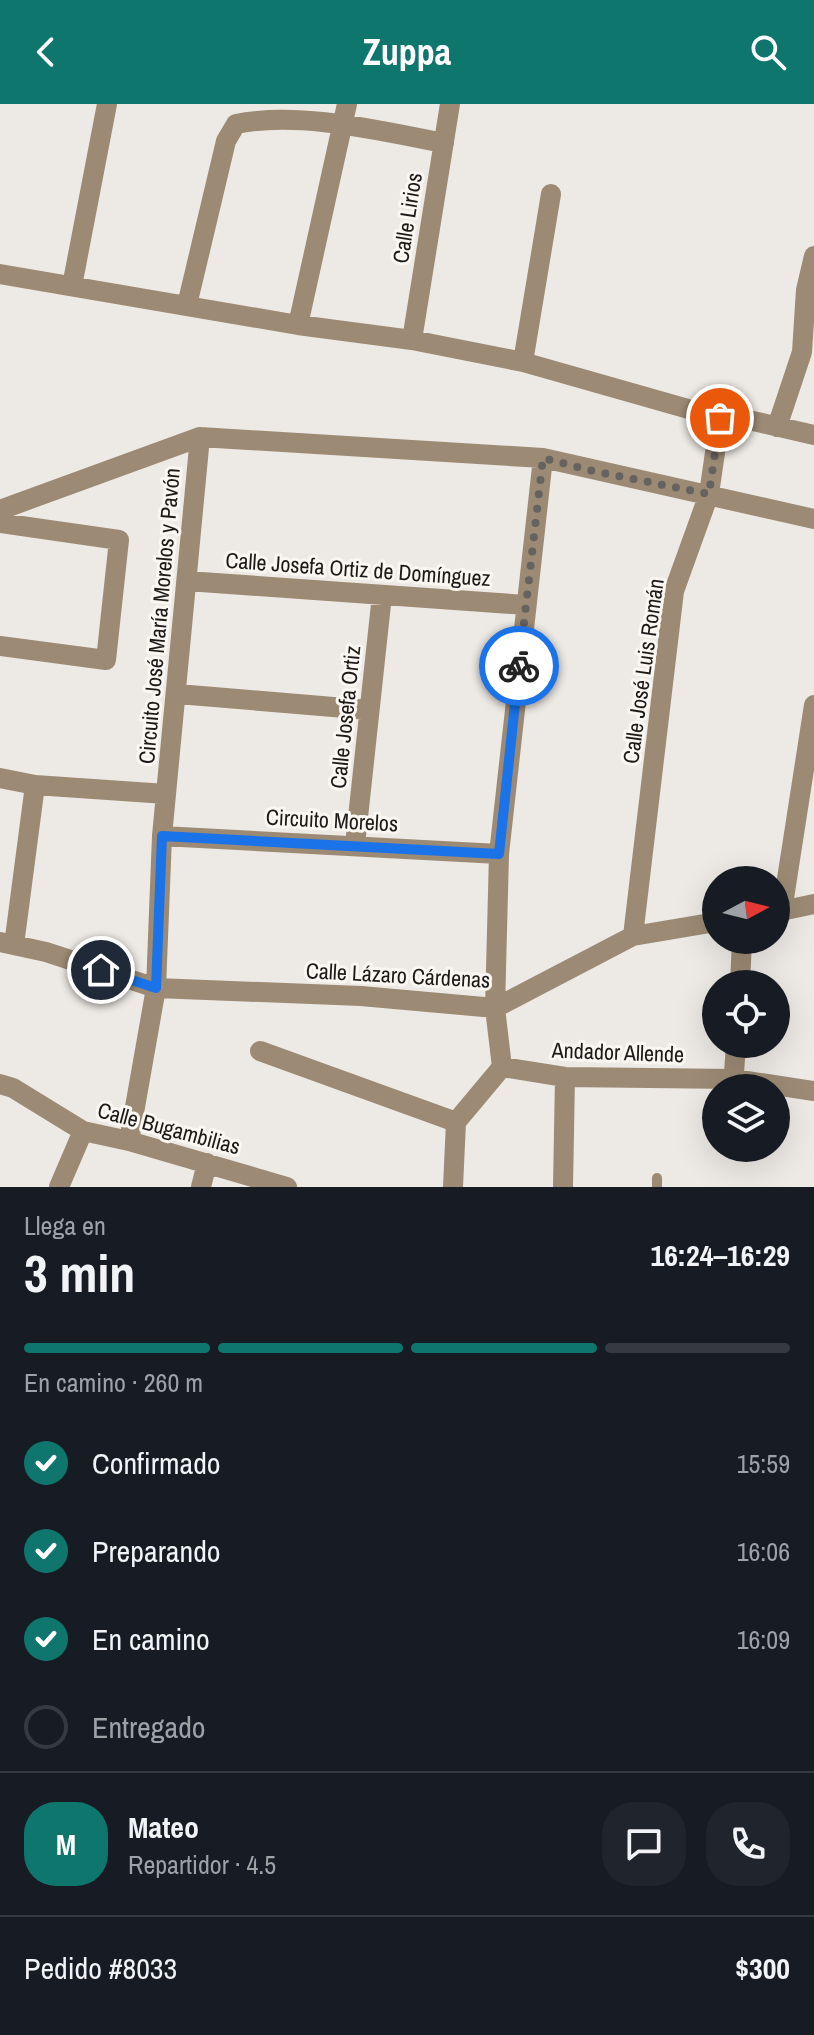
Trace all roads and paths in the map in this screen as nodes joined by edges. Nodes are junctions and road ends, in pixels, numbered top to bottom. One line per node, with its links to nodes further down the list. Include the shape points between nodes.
1 (107, 104): 8 (street)
2 (450, 104): 4 (street, Calle Lirios)
3 (345, 114): 4 (street); 9 (street, via 236,124 226,141); 10 (street)
4 (444, 143): 11 (street, Calle Lirios)
5 (551, 194): 12 (street)
6 (814, 256): 14 (street, via 802,352)
7 (0, 274): 8 (street)
8 (72, 286): 9 (street)
9 (187, 305): 10 (street)
10 (298, 325): 11 (street)
11 (412, 340): 12 (street)
12 (523, 362): 13 (street)
13 (720, 418): 14 (street); 18 (street, Calle José Luis Román)
14 (777, 427): 15 (street)
15 (814, 435)
16 (200, 437): 17 (street); 19 (street); 22 (street, Circuito José María Morelos y Pavón)
17 (543, 458): 18 (street); 24 (street)
18 (709, 494): 20 (street); 39 (street, Calle José Luis Román, via 674,591)
19 (0, 510)
20 (814, 519)
21 (0, 523): 25 (street, via 119,540 106,660)
22 (187, 581): 23 (street, Calle Josefa Ortiz de Domínguez); 26 (street, Circuito José María Morelos y Pavón)
23 (382, 595): 24 (street, Calle Josefa Ortiz de Domínguez); 28 (street, Calle Josefa Ortiz)
24 (526, 605): 34 (street)
25 (0, 646)
26 (178, 694): 28 (street); 31 (street, Circuito José María Morelos y Pavón)
27 (814, 705): 35 (street)
28 (369, 710): 33 (street, Calle Josefa Ortiz)
29 (0, 778): 30 (street)
30 (35, 785): 31 (street); 40 (street)
31 (166, 794): 32 (street, Circuito José María Morelos y Pavón)
32 (162, 836): 33 (street, Circuito Morelos); 41 (street, Circuito José María Morelos y Pavón)
33 (355, 845): 34 (street, Circuito Morelos)
34 (499, 854): 42 (street)
35 (787, 866)
36 (814, 904): 37 (street)
37 (790, 909)
38 (702, 924): 39 (street, Calle Lázaro Cárdenas)
39 (633, 936): 42 (street, Calle Lázaro Cárdenas)
40 (7, 943): 41 (street, Calle Lázaro Cárdenas)
41 (156, 988): 42 (street, Calle Lázaro Cárdenas, via 361,996); 52 (street, Circuito José María Morelos y Pavón)
42 (495, 1008): 44 (street)
43 (260, 1051): 50 (street)
44 (502, 1067): 45 (street, Andador Allende); 50 (street)
45 (565, 1077): 46 (street, Andador Allende); 58 (street)
46 (702, 1083)
47 (0, 1084): 51 (street, Calle Bugambilias)
48 (790, 1089): 49 (street, Andador Allende)
49 (814, 1091)
50 (456, 1122): 57 (street)
51 (83, 1131): 52 (street, Calle Bugambilias); 54 (street)
52 (129, 1141): 53 (street, Calle Bugambilias)
53 (207, 1163): 55 (street); 56 (street, Calle Bugambilias)
54 (59, 1187)
55 (201, 1187)
56 (287, 1187)
57 (453, 1187)
58 (563, 1187)

